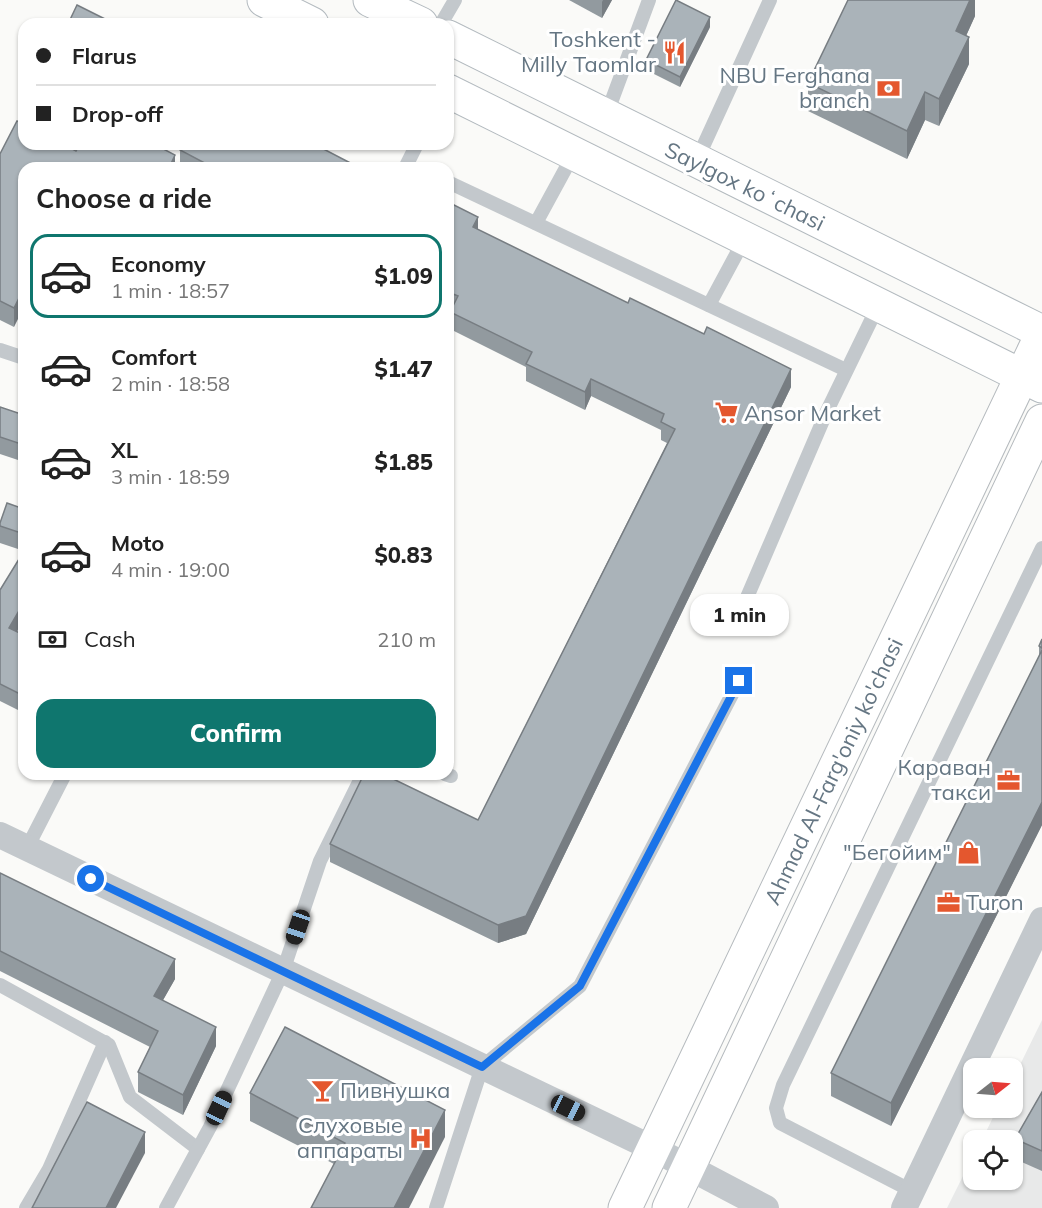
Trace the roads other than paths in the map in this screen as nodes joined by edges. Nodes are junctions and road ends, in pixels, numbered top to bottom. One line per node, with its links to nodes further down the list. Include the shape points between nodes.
1 (264, 0): 6 (main road)
2 (370, 0): 7 (main road)
3 (455, 0): 8 (lane)
4 (649, 0): 11 (lane)
5 (770, 0): 13 (lane)
6 (300, 18)
7 (408, 18)
8 (444, 18)
9 (454, 40): 11 (main road, Saylgox koʻchasi)
10 (454, 94): 12 (main road)
11 (605, 117): 13 (main road, Saylgox koʻchasi)
12 (573, 155): 15 (lane); 16 (main road)
13 (696, 162): 19 (main road, Saylgox koʻchasi)
14 (454, 185): 15 (lane)
15 (536, 223): 17 (lane)
16 (744, 240): 17 (lane); 18 (main road)
17 (709, 305): 22 (lane)
18 (878, 306): 22 (lane); 23 (main road)
19 (1042, 333): 23 (main road, Ahmad Al-Farg'oniy ko'chasi)
20 (0, 350): 21 (lane)
21 (18, 356)
22 (846, 370): 26 (lane)
23 (1031, 382): 38 (main road, Ahmad Al-Farg'oniy ko'chasi)
24 (1042, 421): 39 (main road, Ahmad Al-Farg'oniy ko'chasi)
25 (1042, 548): 40 (lane, via 783,1085 776,1108 780,1123)
26 (745, 602)
27 (739, 681): 36 (lane, via 580,986)
28 (61, 780): 31 (lane)
29 (360, 780): 33 (lane, via 320,861)
30 (0, 835): 31 (street)
31 (27, 848): 33 (street)
32 (1042, 920): 40 (street)
33 (283, 971): 36 (street); 37 (lane)
34 (0, 985): 35 (lane)
35 (105, 1042): 37 (lane, via 130,1097); 41 (lane, via 49,1169)
36 (482, 1067): 38 (street); 43 (lane)
37 (198, 1149): 42 (lane)
38 (654, 1149): 39 (street); 44 (main road, Ahmad Al-Farg'oniy ko'chasi)
39 (688, 1167): 45 (main road, Ahmad Al-Farg'oniy ko'chasi); 46 (street)
40 (908, 1199)
41 (26, 1208)
42 (166, 1208)
43 (436, 1208)
44 (625, 1208)
45 (669, 1208)
46 (766, 1208)

